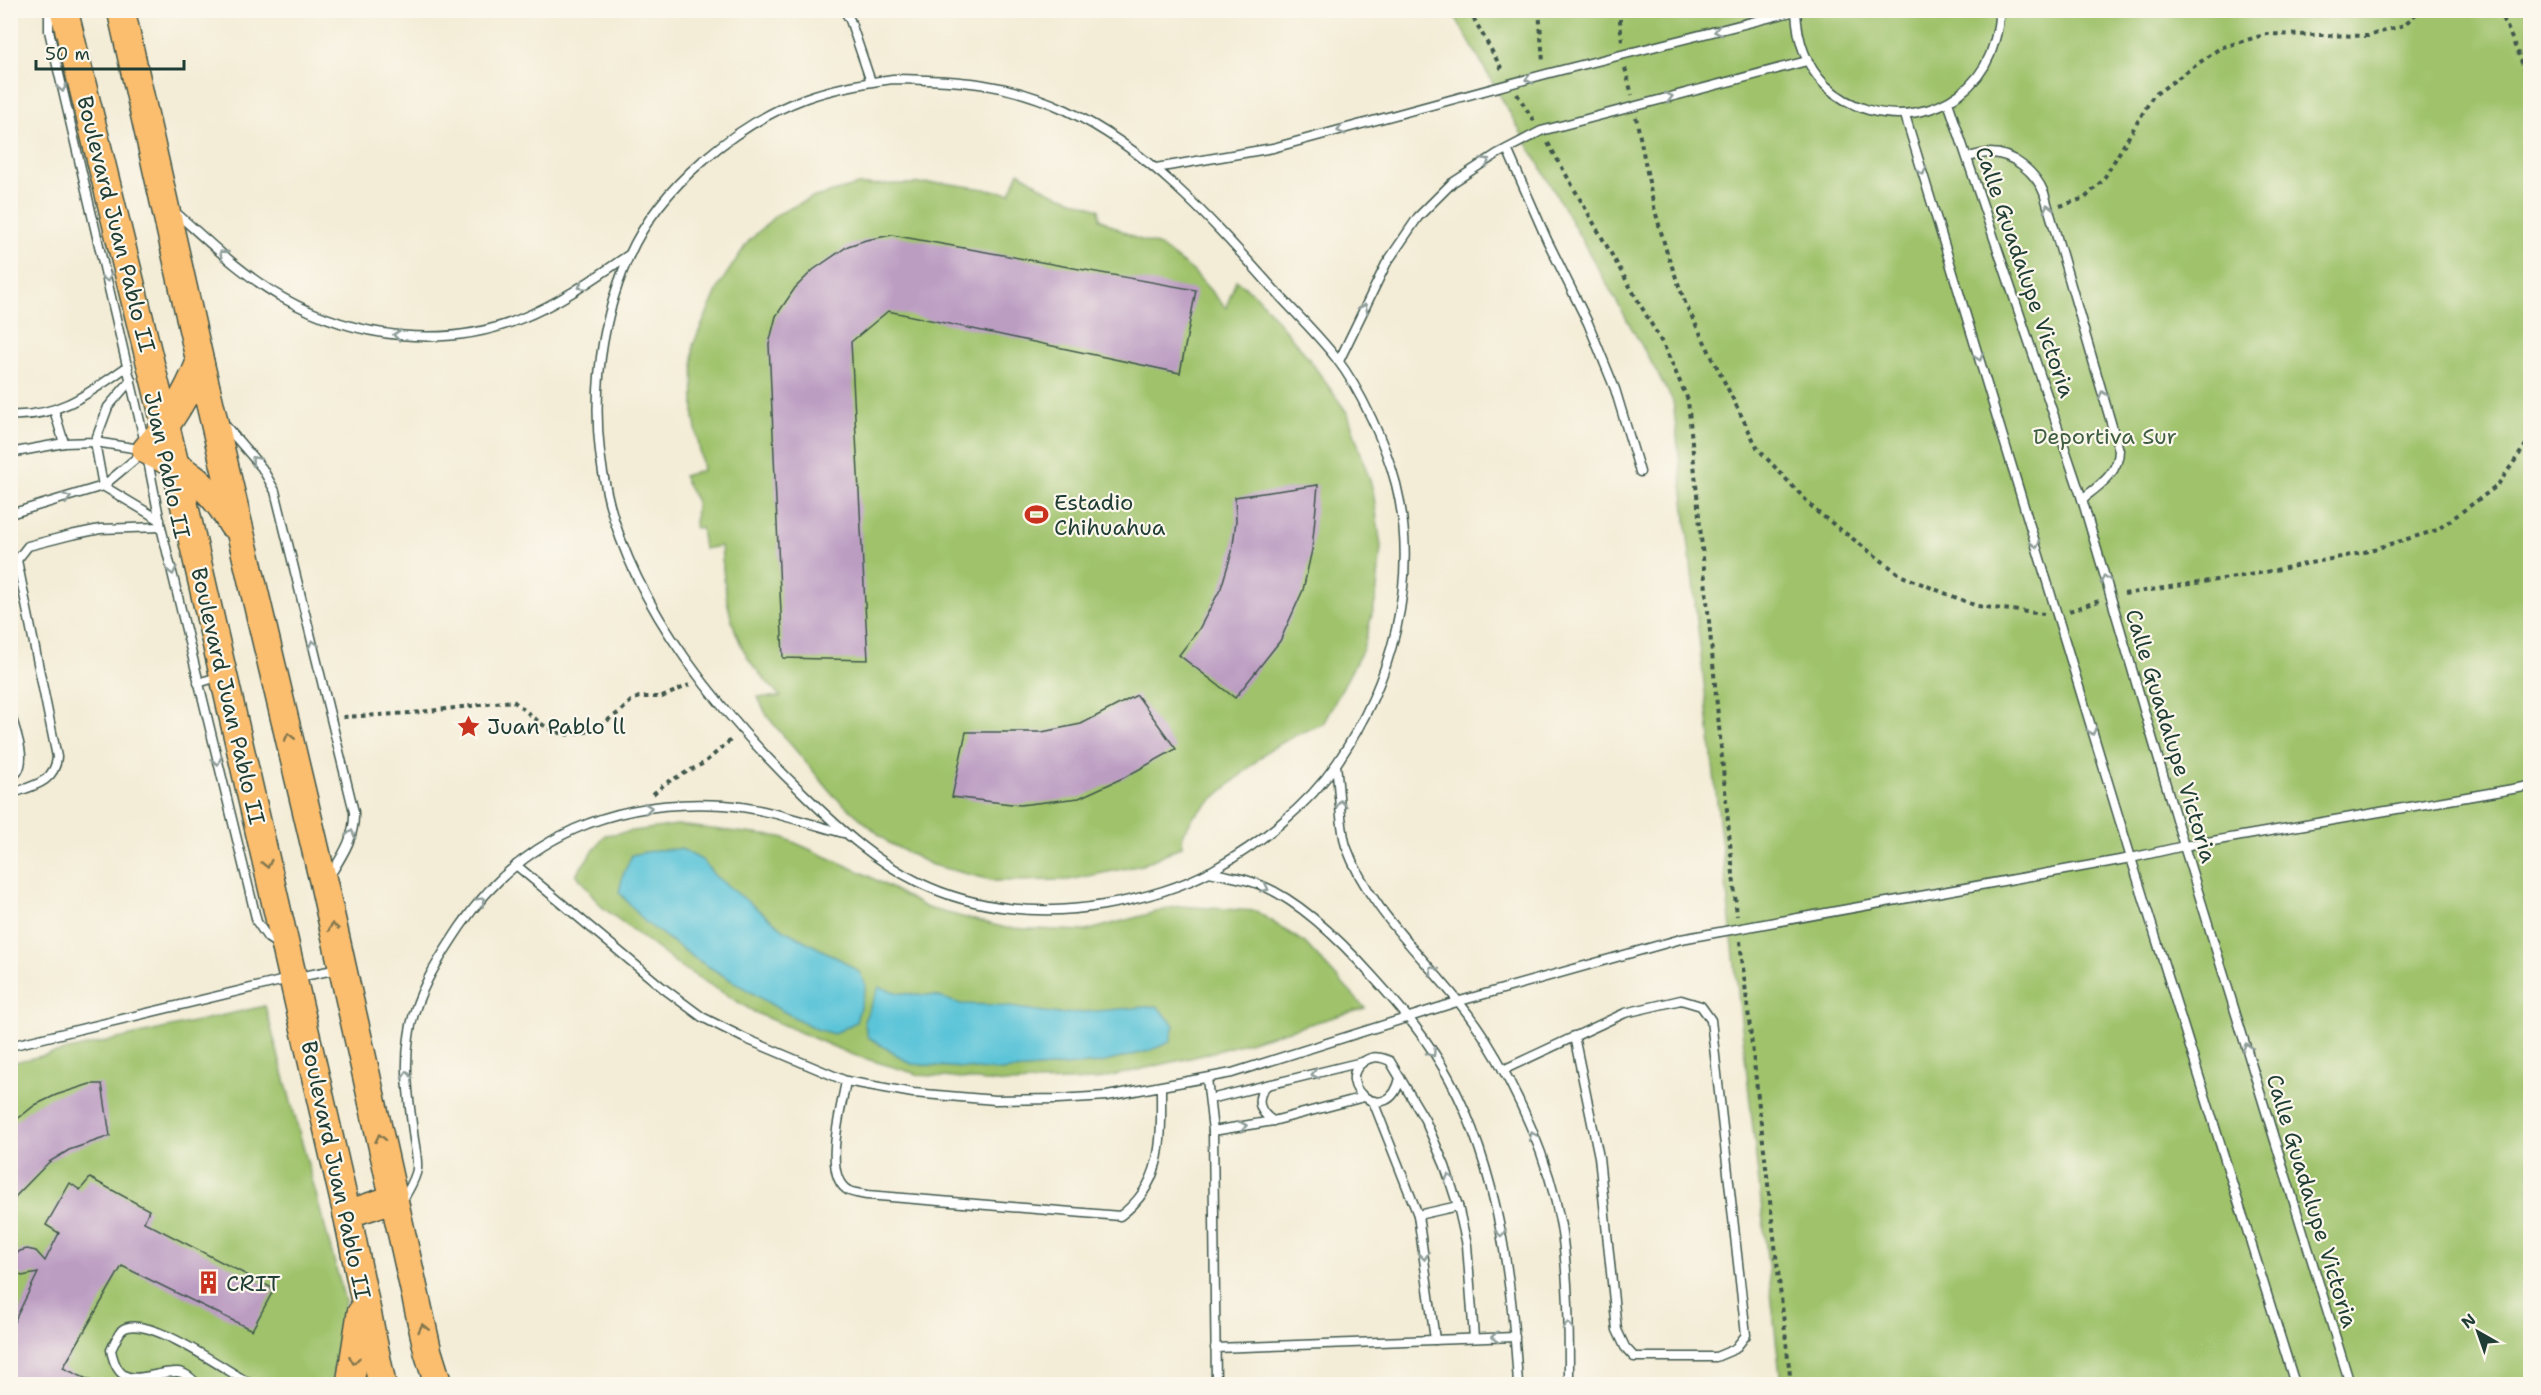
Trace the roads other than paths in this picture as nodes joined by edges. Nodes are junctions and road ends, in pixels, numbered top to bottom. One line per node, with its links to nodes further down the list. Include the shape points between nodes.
1 (49, 10): 18 (lane, Juan Pablo II, one-way to 18, via 49,31)
2 (64, 10): 23 (main road, Boulevard Juan Pablo II)
3 (844, 10): 8 (lane)
4 (1795, 11): 7 (lane, via 1798,37); 13 (lane, one-way to 13, via 1274,148)
5 (2002, 12): 9 (lane, via 1996,41 1985,65 1969,86)
6 (120, 16): 14 (main road)
7 (1807, 61): 10 (lane, via 1824,85 1848,103 1876,113); 11 (lane, one-way to 7, via 1541,131)
8 (871, 82): 13 (lane, via 964,80 1018,91 1116,137); 15 (lane, via 804,99 758,121 720,146 682,181)
9 (1948, 102): 10 (lane); 12 (lane, Calle Guadalupe Victoria)
10 (1905, 115): 43 (lane, one-way to 43)
11 (1507, 149): 16 (lane, one-way to 11, via 1386,264 1418,217 1452,183); 29 (lane, via 1615,389)
12 (1967, 157): 31 (lane, Calle Guadalupe Victoria); 31 (lane, one-way to 12, via 2114,470 2119,450 2040,182 2008,158 1992,153)
13 (1156, 168): 16 (lane, via 1214,223)
14 (164, 202): 15 (lane, one-way to 14, via 567,295 520,319 480,332 399,336 363,330 320,316 283,298 247,274); 17 (main road)
15 (630, 254): 41 (lane, via 610,312 598,374 597,434 607,497 627,554 687,662 788,780)
16 (1339, 361): 37 (lane, via 1378,432 1396,486 1404,537 1404,581 1398,625 1385,670)
17 (200, 362): 21 (main road); 23 (main road)
18 (128, 366): 19 (lane, Juan Pablo II); 20 (lane, via 76,402)
19 (131, 380): 24 (lane, via 108,407); 26 (lane, Juan Pablo II)
20 (54, 410): 22 (lane); 25 (lane)
21 (213, 413): 34 (main road); 46 (lane, one-way to 21, via 347,848 354,812 275,491 262,468)
22 (10, 415)
23 (165, 429): 26 (main road); 28 (main road, Boulevard Juan Pablo II)
24 (95, 442): 25 (lane); 26 (lane); 30 (lane)
25 (64, 443): 27 (lane)
26 (146, 450): 28 (main road); 30 (lane); 33 (lane, Juan Pablo II)
27 (10, 453)
28 (175, 464): 34 (main road, via 216,498); 35 (main road, Boulevard Juan Pablo II)
29 (1640, 472)
30 (103, 486): 32 (lane, one-way to 30); 33 (lane)
31 (2082, 499): 42 (lane, Calle Guadalupe Victoria, one-way to 31)
32 (10, 514)
33 (161, 524): 35 (lane, Juan Pablo II, one-way to 35); 40 (lane, via 100,529 28,546 17,560 57,757 56,767 47,780)
34 (244, 546): 46 (main road, one-way to 34)
35 (211, 679): 48 (main road, Boulevard Juan Pablo II, one-way to 48)
36 (10, 712): 38 (lane, via 22,763 18,773)
37 (1336, 765): 45 (lane, via 1302,804); 49 (lane, one-way to 37, via 1365,885 1345,844)
38 (10, 778)
39 (2530, 786): 42 (lane)
40 (10, 794)
41 (845, 833): 44 (lane, one-way to 41, via 552,839 592,822 635,810 679,804 725,805); 45 (lane, via 884,863 921,884 964,900 1017,910 1059,911 1105,905 1150,895)
42 (2184, 846): 43 (lane); 83 (lane, Calle Guadalupe Victoria, one-way to 42)
43 (2131, 858): 49 (lane, via 1681,939); 82 (lane)
44 (516, 865): 57 (lane, via 702,1017); 65 (lane, one-way to 44, via 417,1169 407,1072 409,1036 424,987 472,910)
45 (1209, 872): 50 (lane, one-way to 50, via 1251,881 1284,898 1358,960)
46 (324, 885): 47 (main road, one-way to 46)
47 (342, 968): 48 (lane); 65 (main road, one-way to 47)
48 (293, 978): 52 (lane); 67 (main road, Boulevard Juan Pablo II)
49 (1460, 1001): 50 (lane); 54 (lane)
50 (1409, 1018): 55 (lane); 70 (lane, one-way to 70, via 1450,1080 1481,1153 1500,1220)
51 (1574, 1036): 51 (lane, via 1625,1013 1681,1000 1701,1006 1711,1020 1746,1335 1735,1349 1716,1357 1634,1357 1625,1347 1617,1330 1599,1157); 54 (lane)
52 (10, 1046)
53 (1362, 1062): 56 (lane, via 1381,1057 1390,1061); 58 (lane, one-way to 58); 60 (lane, via 1354,1080)
54 (1503, 1070): 81 (lane, one-way to 54, via 1568,1290 1560,1225 1545,1166)
55 (1207, 1078): 59 (lane); 61 (lane)
56 (1400, 1078): 62 (lane, via 1391,1096); 66 (lane, one-way to 56, via 1425,1119)
57 (846, 1081): 59 (lane, via 913,1093 995,1100 1058,1100); 59 (lane, via 833,1162 837,1178 848,1191 1120,1216 1153,1177 1161,1137)
58 (1267, 1085): 61 (lane); 63 (lane, via 1258,1100 1265,1116)
59 (1161, 1088)
60 (1364, 1097): 62 (lane); 63 (lane)
61 (1210, 1099): 64 (lane)
62 (1372, 1101): 68 (lane)
63 (1273, 1121): 64 (lane, one-way to 63)
64 (1213, 1131): 73 (lane)
65 (395, 1206): 67 (main road); 78 (main road, one-way to 65)
66 (1458, 1206): 68 (lane); 71 (lane, via 1467,1245)
67 (347, 1214): 69 (main road, Boulevard Juan Pablo II)
68 (1418, 1215): 72 (lane, one-way to 72)
69 (363, 1294): 76 (main road, one-way to 76); 77 (main road, Boulevard Juan Pablo II)
70 (1515, 1337): 71 (lane, one-way to 71); 80 (lane)
71 (1474, 1338): 72 (lane)
72 (1435, 1340): 73 (lane)
73 (1215, 1348): 79 (lane)
74 (197, 1384): 75 (lane, via 178,1372 142,1381 126,1379 119,1374 111,1350 122,1330 141,1325 169,1336)
75 (251, 1384)
76 (350, 1384)
77 (382, 1384)
78 (438, 1384)
79 (1216, 1384)
80 (1518, 1384)
81 (1569, 1384)
82 (2295, 1384)
83 (2350, 1384)

